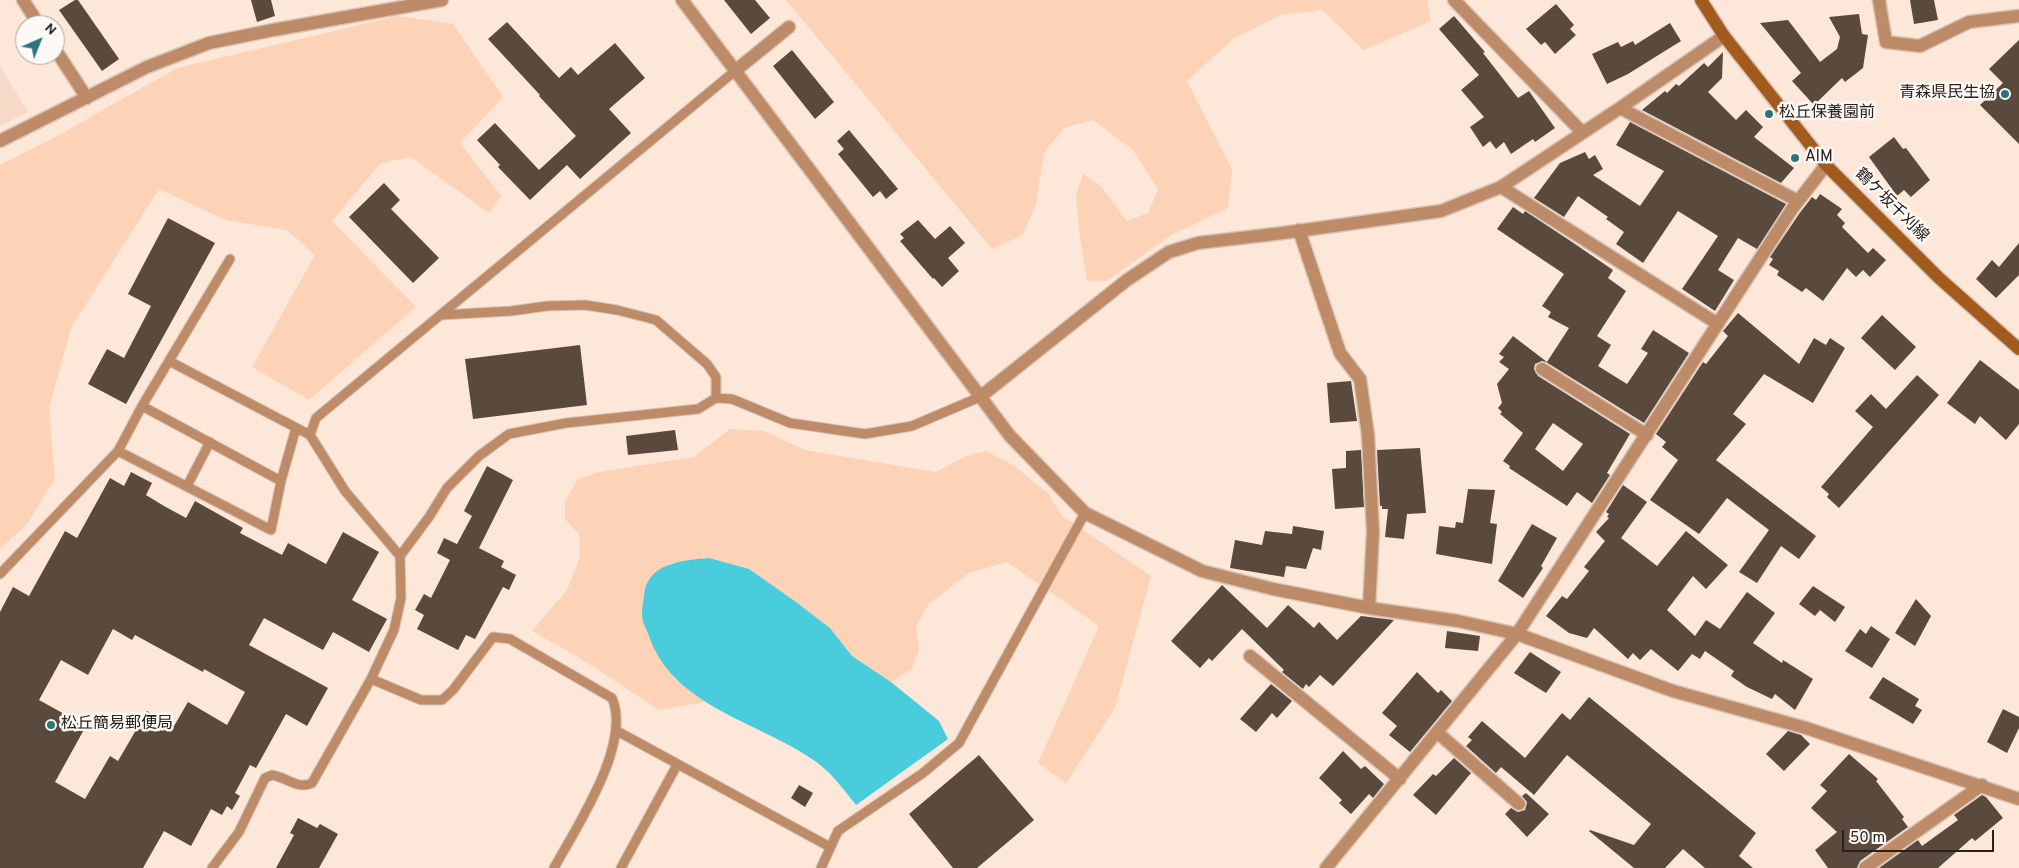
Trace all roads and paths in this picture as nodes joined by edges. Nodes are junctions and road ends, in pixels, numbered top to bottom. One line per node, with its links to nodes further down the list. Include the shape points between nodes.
1 (23, 0): 7 (street)
2 (442, 0): 13 (street, via 209,43 147,68)
3 (682, 0): 12 (street)
4 (1454, 0): 15 (street)
5 (1701, 0): 10 (main road, 鶴ケ坂千刈線)
6 (1879, 0): 8 (street, via 1886,42 1920,46 1969,22)
7 (33, 15)
8 (2019, 16)
9 (789, 27): 12 (street)
10 (1724, 36): 14 (street); 17 (main road, 鶴ケ坂千刈線)
11 (65, 64): 13 (street)
12 (735, 72): 22 (lane); 27 (street)
13 (87, 98): 16 (street)
14 (1620, 108): 15 (street); 19 (street)
15 (1582, 132): 18 (street)
16 (0, 141)
17 (1826, 165): 19 (street); 24 (main road, 鶴ケ坂千刈線, via 1939,278)
18 (1501, 187): 20 (street, via 1440,211); 23 (street)
19 (1798, 201): 23 (street)
20 (1299, 230): 27 (street, via 1198,243 1169,252 1106,296); 40 (street, via 1340,353 1360,379 1368,435 1373,532)
21 (230, 259): 25 (lane)
22 (441, 315): 28 (lane, via 585,305 656,320 707,364 716,377); 32 (lane, via 316,418)
23 (1718, 324): 31 (street)
24 (2019, 349)
25 (168, 361): 29 (lane); 30 (lane)
26 (1542, 369): 31 (street)
27 (980, 397): 28 (lane, via 912,426 865,434 790,423 732,399); 37 (street, via 1010,436)
28 (716, 398): 38 (lane, via 698,409 566,423 508,434 479,456 447,488)
29 (142, 406): 33 (lane); 34 (lane)
30 (296, 428): 32 (lane); 35 (lane)
31 (1647, 435): 41 (street)
32 (310, 436): 38 (lane, via 346,491)
33 (210, 442): 35 (lane); 36 (lane)
34 (118, 451): 36 (lane); 39 (lane)
35 (282, 481): 36 (lane, via 272,530)
36 (187, 486)
37 (1085, 513): 40 (street, via 1202,571); 51 (lane, via 959,743 923,773 838,830)
38 (400, 556): 43 (lane, via 401,598 394,630)
39 (0, 574)
40 (1369, 608): 41 (street, via 1458,621)
41 (1517, 634): 45 (street); 48 (street, via 1673,691 1806,728)
42 (1250, 656): 47 (street)
43 (371, 679): 44 (lane, via 421,700 442,700 493,637 510,639 612,698 617,709); 52 (lane, via 312,783 300,786 272,775 265,778 239,832)
44 (617, 731): 46 (lane); 53 (lane, via 607,769)
45 (1438, 733): 47 (street); 50 (street)
46 (677, 765): 51 (lane); 54 (lane)
47 (1400, 779): 56 (street)
48 (1982, 785): 49 (street); 57 (street)
49 (2019, 799)
50 (1519, 804)
51 (830, 847): 55 (lane)
52 (212, 868)
53 (554, 868)
54 (621, 868)
55 (821, 868)
56 (1326, 868)
57 (1865, 868)

